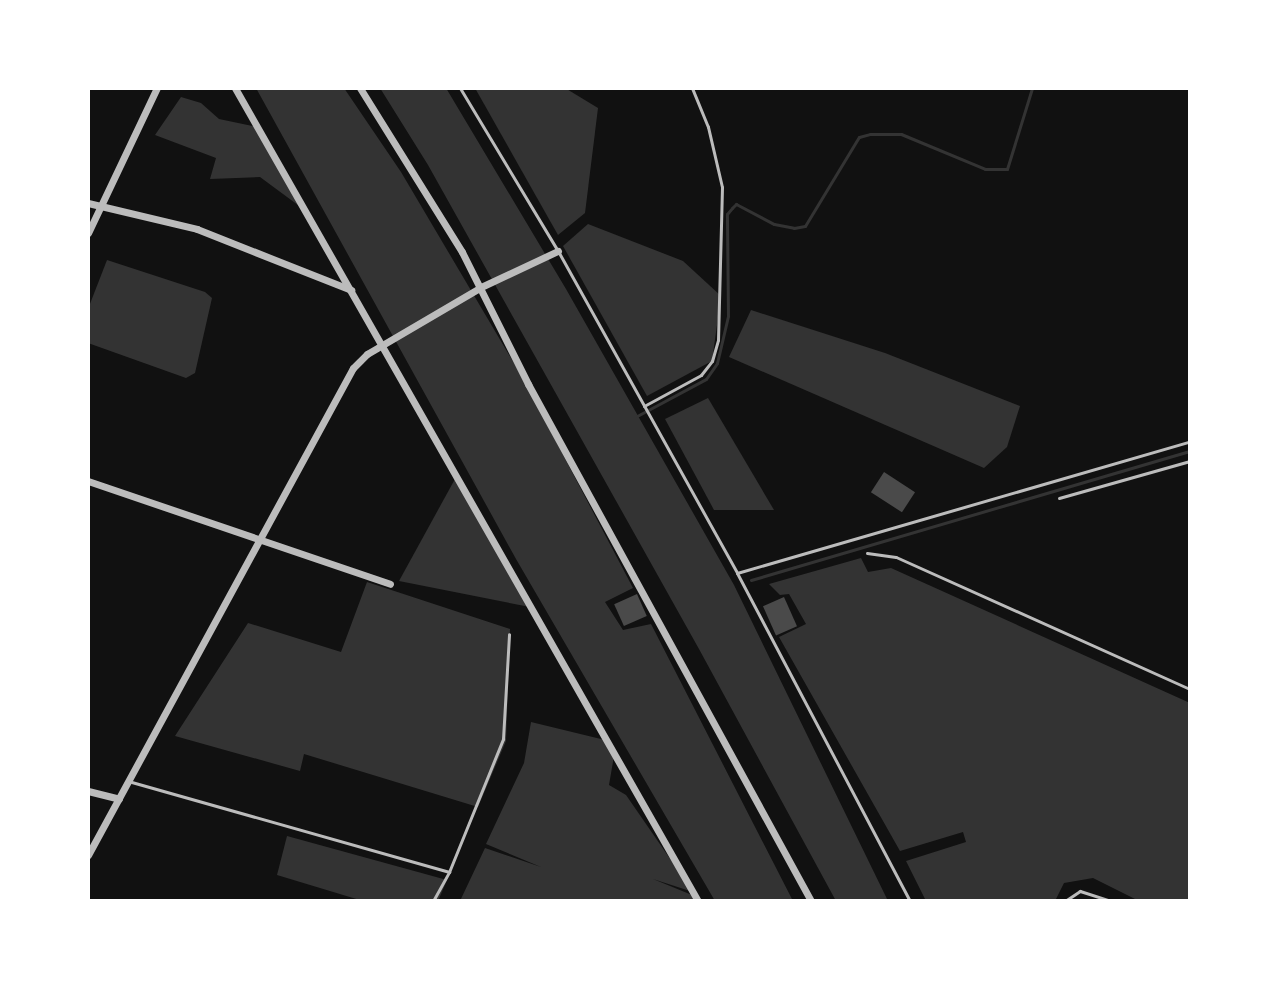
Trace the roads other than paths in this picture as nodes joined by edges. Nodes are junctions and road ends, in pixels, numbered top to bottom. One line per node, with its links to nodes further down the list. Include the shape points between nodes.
1 (157, 88): 7 (street)
2 (235, 88): 11 (street)
3 (360, 88): 10 (street)
4 (460, 88): 9 (lane)
5 (692, 88): 13 (lane, via 708,127 722,187 718,340 701,375)
6 (88, 203): 7 (street)
7 (100, 205): 8 (street); 11 (street, via 197,229)
8 (88, 233)
9 (558, 251): 10 (street); 13 (lane)
10 (481, 287): 12 (street); 31 (street, via 528,384)
11 (351, 290): 12 (street)
12 (379, 347): 18 (street, via 353,368); 30 (street)
13 (644, 407): 20 (lane)
14 (1190, 441): 20 (lane)
15 (1190, 461): 17 (lane)
16 (88, 481): 18 (street)
17 (1059, 498)
18 (261, 538): 21 (street); 24 (street)
19 (867, 553): 23 (lane, via 896,557)
20 (737, 573): 32 (lane)
21 (390, 584)
22 (509, 634): 28 (lane, via 503,739)
23 (1190, 689)
24 (128, 781): 26 (street); 28 (lane)
25 (88, 791): 26 (street)
26 (119, 799): 27 (street)
27 (88, 855)
28 (449, 872): 29 (lane)
29 (433, 901)
30 (698, 901)
31 (811, 901)
32 (910, 901)
33 (1065, 901): 34 (lane, via 1080,891)
34 (1111, 901)

